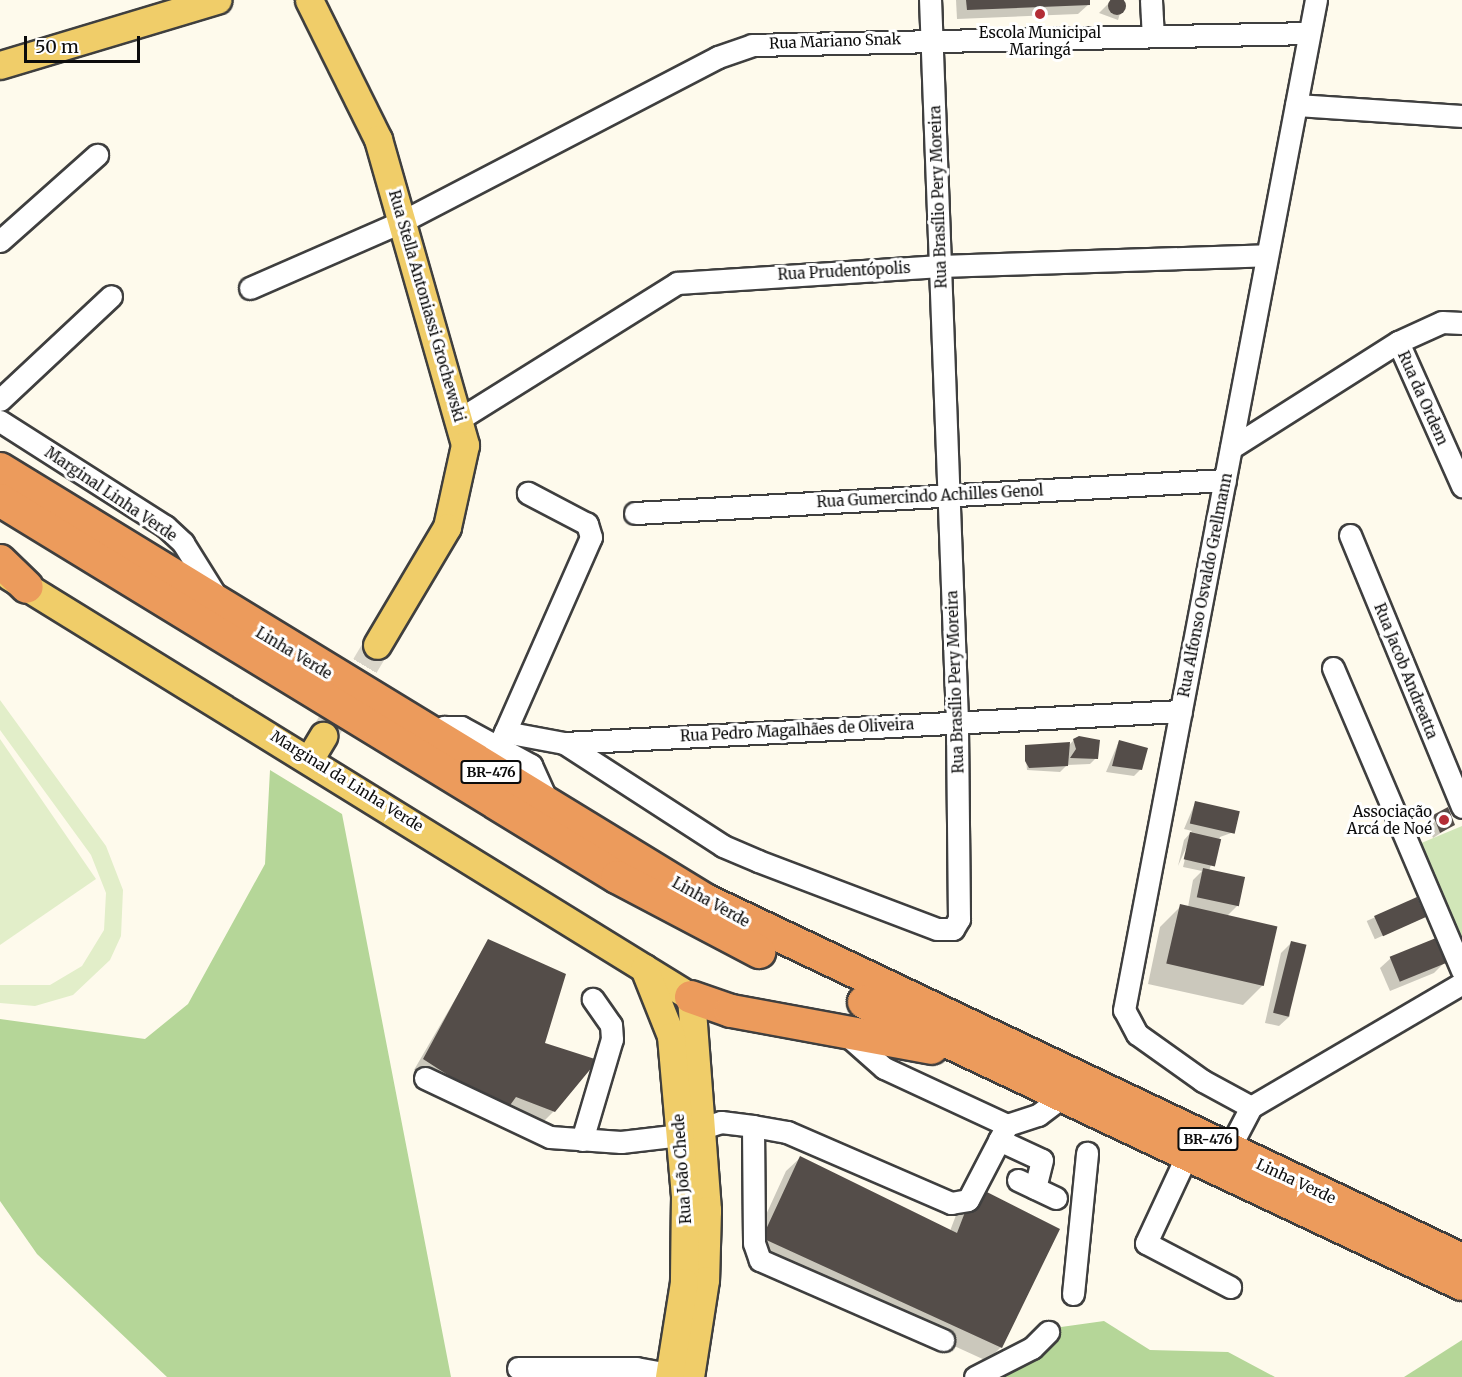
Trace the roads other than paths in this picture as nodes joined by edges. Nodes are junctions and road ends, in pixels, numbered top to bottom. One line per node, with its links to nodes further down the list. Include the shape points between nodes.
1 (217, 0): 9 (main road)
2 (309, 0): 13 (main road, Rua Stella Antoniassi Grochewski, via 363,100)
3 (930, 0): 8 (street, Rua Brasílio Pery Moreira)
4 (1151, 0): 7 (street)
5 (1316, 0): 6 (street, Rua Alfonso Osvaldo Grellmann)
6 (1309, 33): 7 (street, Rua Mariano Snak); 10 (street, Rua Alfonso Osvaldo Grellmann)
7 (1153, 35): 8 (street, Rua Mariano Snak)
8 (932, 38): 13 (street, Rua Mariano Snak, via 752,45 718,57); 16 (street, Rua Brasílio Pery Moreira)
9 (0, 65)
10 (1296, 105): 11 (street); 15 (street, Rua Alfonso Osvaldo Grellmann)
11 (1462, 116)
12 (98, 155): 14 (street)
13 (403, 221): 17 (street, Rua Mariano Snak); 22 (main road, Rua Stella Antoniassi Grochewski)
14 (0, 241)
15 (1267, 255): 16 (street, Rua Prudentópolis); 24 (street, Rua Alfonso Osvaldo Grellmann)
16 (940, 266): 22 (street, Rua Prudentópolis, via 677,283); 29 (street, Rua Brasílio Pery Moreira)
17 (250, 288)
18 (111, 296): 21 (street)
19 (1462, 322): 20 (street, via 1442,322)
20 (1398, 342): 24 (street); 27 (street, Rua da Ordem)
21 (0, 400)
22 (461, 418): 37 (main road, Rua Stella Antoniassi Grochewski, via 465,445 447,527)
23 (0, 421): 36 (street, Marginal Linha Verde, via 165,526 183,543)
24 (1231, 448): 26 (street, Rua Alfonso Osvaldo Grellmann)
25 (0, 469): 36 (highway, Linha Verde / BR-476)
26 (1225, 480): 29 (street, Rua Gumercindo Achilles Genol); 39 (street, Rua Alfonso Osvaldo Grellmann)
27 (1462, 486)
28 (528, 493): 42 (street, via 587,524 591,537)
29 (949, 495): 31 (street, Rua Gumercindo Achilles Genol); 40 (street, Rua Brasílio Pery Moreira)
30 (0, 500): 52 (highway, Linha Verde / BR-476, via 657,900)
31 (635, 513)
32 (1350, 535): 44 (street, Rua Jacob Andreatta)
33 (0, 561): 35 (highway)
34 (0, 571): 35 (main road, Marginal da Linha Verde)
35 (27, 587): 46 (main road, Marginal da Linha Verde, via 316,747)
36 (226, 612): 41 (highway, Linha Verde / BR-476)
37 (377, 645)
38 (1333, 668): 47 (street)
39 (1181, 711): 40 (street, Rua Pedro Magalhães de Oliveira); 55 (street, Rua Alfonso Osvaldo Grellmann, via 1124,1011 1137,1034 1203,1081)
40 (957, 722): 43 (street, Rua Pedro Magalhães de Oliveira); 43 (street, Rua Brasílio Pery Moreira, via 959,919 953,929 911,922 723,846)
41 (430, 736): 42 (street, Rua Pedro Magalhães de Oliveira, via 453,725); 45 (highway, Linha Verde / BR-476)
42 (502, 739): 43 (street, Rua Pedro Magalhães de Oliveira); 45 (street, via 531,765)
43 (564, 743)
44 (1462, 807)
45 (550, 809): 60 (highway, Linha Verde / BR-476, via 758,929)
46 (644, 967): 49 (main road, Marginal da Linha Verde); 57 (main road, Rua João Chede, via 668,1020)
47 (1462, 971)
48 (1462, 983): 55 (street)
49 (691, 997): 51 (highway, via 731,1011); 57 (main road, Rua João Chede)
50 (593, 999): 59 (street, via 610,1025 612,1039)
51 (839, 1029): 52 (highway); 58 (street, via 884,1068)
52 (989, 1061): 54 (highway, Linha Verde / BR-476)
53 (425, 1078): 59 (street, via 530,1132)
54 (1063, 1096): 58 (street, via 1038,1115); 62 (highway, Linha Verde / BR-476)
55 (1251, 1107): 60 (street)
56 (753, 1126): 57 (street, via 721,1122); 58 (street, via 787,1132 959,1204 968,1200); 69 (street, via 754,1243 760,1260)
57 (691, 1132): 59 (street, via 621,1142); 71 (main road, Rua João Chede)
58 (1003, 1133): 63 (street, via 1042,1160 1027,1184)
59 (582, 1140)
60 (1229, 1149): 64 (highway, Linha Verde / BR-476)
61 (1087, 1154): 67 (street)
62 (1187, 1155): 65 (highway, Linha Verde / BR-476); 66 (street, via 1146,1243)
63 (1056, 1198)
64 (1462, 1260)
65 (1462, 1284)
66 (1230, 1287)
67 (1073, 1294)
68 (1048, 1332): 72 (street, via 1032,1348)
69 (943, 1340)
70 (518, 1368): 71 (street)
71 (679, 1376)
72 (975, 1377)

